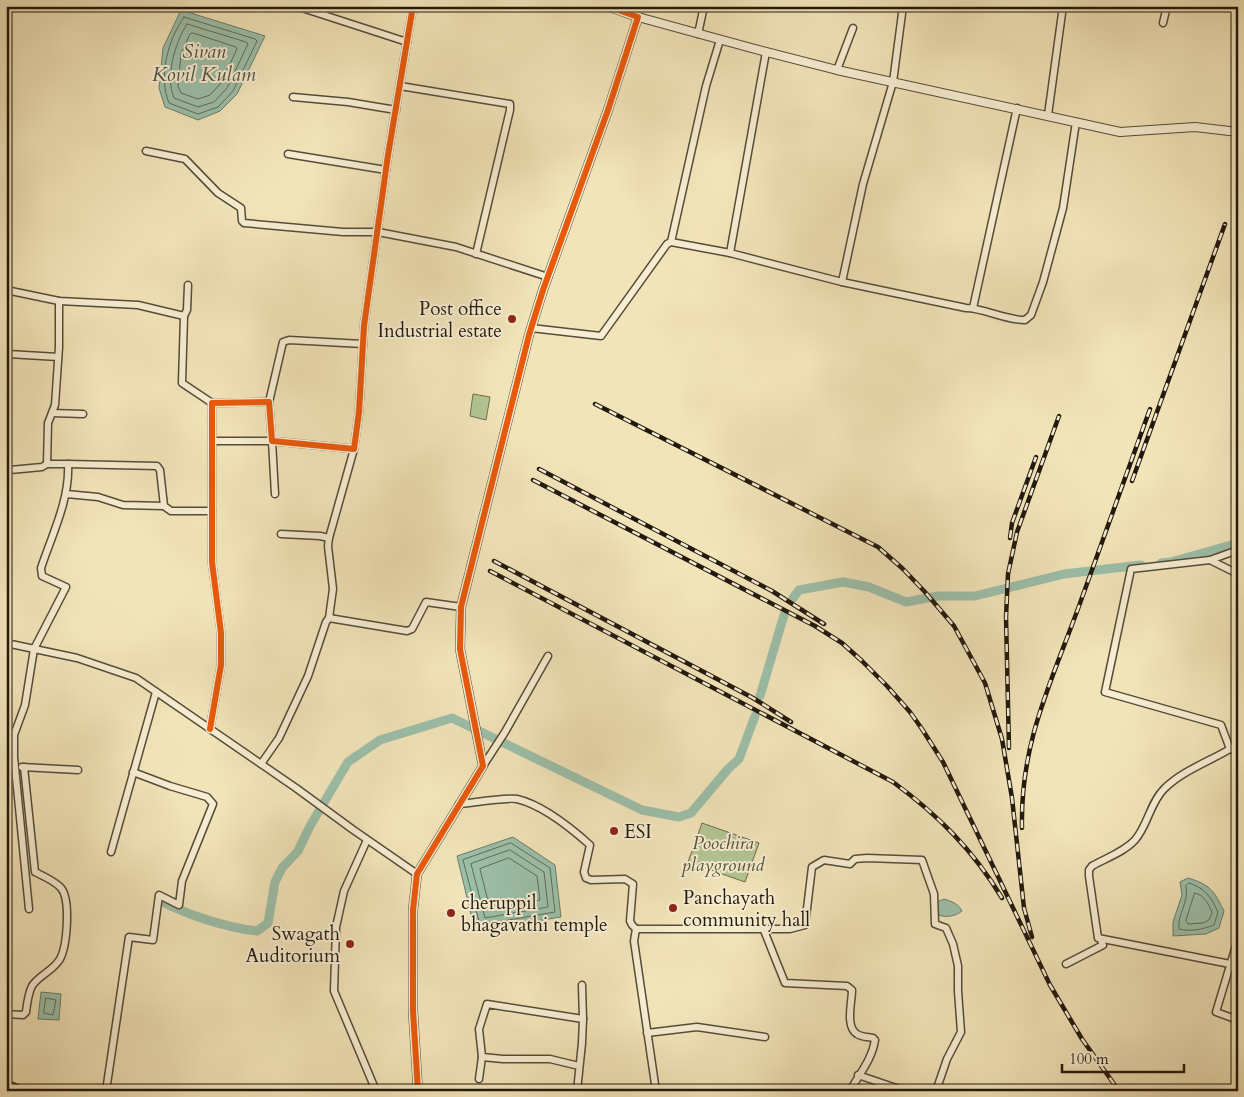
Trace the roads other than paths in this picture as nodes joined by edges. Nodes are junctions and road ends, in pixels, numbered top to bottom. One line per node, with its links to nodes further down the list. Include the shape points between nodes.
1 (296, 6): 13 (street)
2 (414, 6): 13 (street)
3 (607, 6): 8 (street)
4 (704, 6): 11 (street)
5 (903, 6): 16 (street)
6 (1063, 6): 21 (street)
7 (1168, 6): 9 (street)
8 (638, 17): 11 (street); 31 (street)
9 (1163, 23)
10 (853, 28): 15 (street)
11 (698, 34): 12 (street)
12 (720, 40): 14 (street); 28 (street, via 706,86)
13 (407, 42): 17 (street)
14 (766, 52): 15 (street); 29 (street)
15 (837, 70): 16 (street)
16 (893, 82): 19 (street); 32 (street, via 863,184)
17 (400, 86): 20 (street); 30 (street, via 510,104)
18 (293, 97): 20 (street)
19 (1017, 108): 21 (street); 36 (street)
20 (396, 110): 26 (street)
21 (1048, 115): 22 (street)
22 (1076, 122): 23 (street, via 1120,132 1195,126); 36 (street, via 1064,208 1031,316 1025,320 1011,320)
23 (1238, 132)
24 (146, 151): 27 (street, via 185,159 218,193 241,208 244,223)
25 (288, 154): 26 (street)
26 (386, 170): 27 (street)
27 (378, 232): 30 (street); 39 (street)
28 (672, 242): 29 (street); 38 (street, via 667,244 601,336)
29 (730, 252): 32 (street)
30 (476, 254): 31 (street)
31 (548, 277): 38 (street)
32 (842, 282): 36 (street)
33 (188, 284): 37 (street)
34 (6, 290): 35 (street)
35 (59, 300): 37 (street, via 138,306); 41 (street)
36 (973, 308)
37 (184, 316): 43 (street, via 182,383)
38 (531, 328): 61 (street)
39 (363, 344): 42 (street, via 283,342); 48 (street)
40 (8, 354): 41 (street)
41 (58, 357): 44 (street)
42 (269, 402): 43 (street); 47 (street)
43 (212, 403): 46 (street)
44 (52, 413): 45 (street); 49 (street, via 48,423)
45 (83, 414)
46 (212, 441): 47 (street); 55 (street)
47 (272, 441): 48 (street); 53 (street)
48 (354, 449): 57 (street)
49 (47, 464): 50 (street); 51 (street)
50 (68, 464): 52 (street); 54 (street, via 157,466)
51 (6, 469)
52 (66, 494): 54 (street, via 98,497 122,505); 64 (street, via 41,568 42,576 66,587)
53 (275, 494)
54 (164, 506): 55 (street, via 171,511)
55 (212, 511): 67 (street, via 212,562 221,633 221,665)
56 (281, 534): 57 (street)
57 (329, 538): 62 (street, via 333,589)
58 (1238, 550): 59 (street)
59 (1210, 560): 60 (street); 68 (street, via 1131,569 1105,692 1221,724)
60 (1238, 574)
61 (461, 608): 62 (street, via 426,602 412,629 407,631); 72 (street, via 460,649)
62 (329, 618): 70 (street, via 308,676 279,738)
63 (6, 643): 64 (street)
64 (34, 649): 66 (street, via 77,658 136,678); 71 (street, via 25,705 14,734)
65 (548, 656): 72 (street)
66 (156, 692): 67 (street); 75 (street)
67 (210, 729): 70 (street)
68 (1230, 749): 69 (street); 84 (street, via 1180,775 1158,796 1135,840 1092,866 1089,881 1098,938)
69 (1238, 751)
70 (261, 764): 77 (street)
71 (15, 766): 73 (street); 80 (street)
72 (483, 766): 76 (street)
73 (24, 767): 74 (street); 88 (street, via 34,872 61,887 67,900 64,948 52,969 32,987 24,1015)
74 (78, 770)
75 (133, 772): 78 (street); 99 (street, via 208,797 213,804 182,881 179,905 159,895 154,940 130,937)
76 (459, 804): 79 (street); 82 (street, via 516,799 572,829 590,845 584,872 586,878 625,879 633,884 630,921)
77 (367, 840): 79 (street); 100 (street, via 344,891 336,927 334,991)
78 (111, 852)
79 (417, 874): 101 (street, via 413,910 413,1011)
80 (28, 908)
81 (763, 928): 82 (street); 95 (street, via 786,983 848,986 852,990 852,1029 858,1035 875,1040 866,1066); 106 (street, via 805,925 812,867 824,860 850,864 855,859 867,858 922,860 934,894 935,924 946,928 958,966 961,1032)
82 (636, 929): 91 (street, via 634,941)
83 (1238, 939): 86 (street)
84 (1101, 940): 85 (street, via 1103,944); 86 (street)
85 (1066, 964)
86 (1230, 964): 90 (street, via 1216,1012)
87 (582, 985): 89 (street)
88 (6, 1014)
89 (583, 1020): 93 (street, via 487,1004 478,1029); 94 (street)
90 (1238, 1020)
91 (647, 1033): 92 (street, via 697,1027); 103 (street)
92 (765, 1037)
93 (482, 1057): 94 (street, via 550,1059); 96 (street)
94 (579, 1066): 102 (street)
95 (858, 1075): 104 (street); 105 (street)
96 (479, 1079)
97 (6, 1086): 98 (highway)
98 (17, 1091)
99 (106, 1091)
100 (376, 1091)
101 (418, 1091)
102 (577, 1091)
103 (656, 1091)
104 (850, 1091)
105 (905, 1091)
106 (936, 1091)

